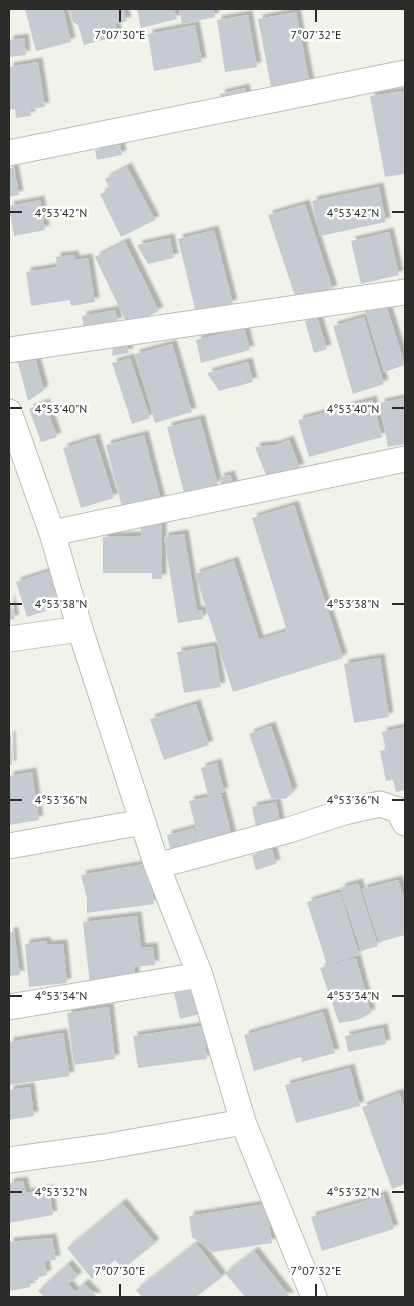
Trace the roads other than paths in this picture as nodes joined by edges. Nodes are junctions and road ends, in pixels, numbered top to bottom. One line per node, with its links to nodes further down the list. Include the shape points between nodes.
1 (405, 73): 2 (street)
2 (9, 153)
3 (405, 292): 4 (street)
4 (9, 350)
5 (9, 412): 7 (street)
6 (405, 459): 7 (street)
7 (52, 533): 8 (street)
8 (80, 629): 9 (street); 10 (street)
9 (9, 639)
10 (143, 822): 12 (street); 13 (street)
11 (405, 823): 13 (street, via 398,810 380,804)
12 (9, 846)
13 (157, 866): 14 (street)
14 (200, 975): 15 (street); 16 (street)
15 (9, 1007)
16 (244, 1122): 17 (street); 18 (street)
17 (9, 1160)
18 (314, 1297)

